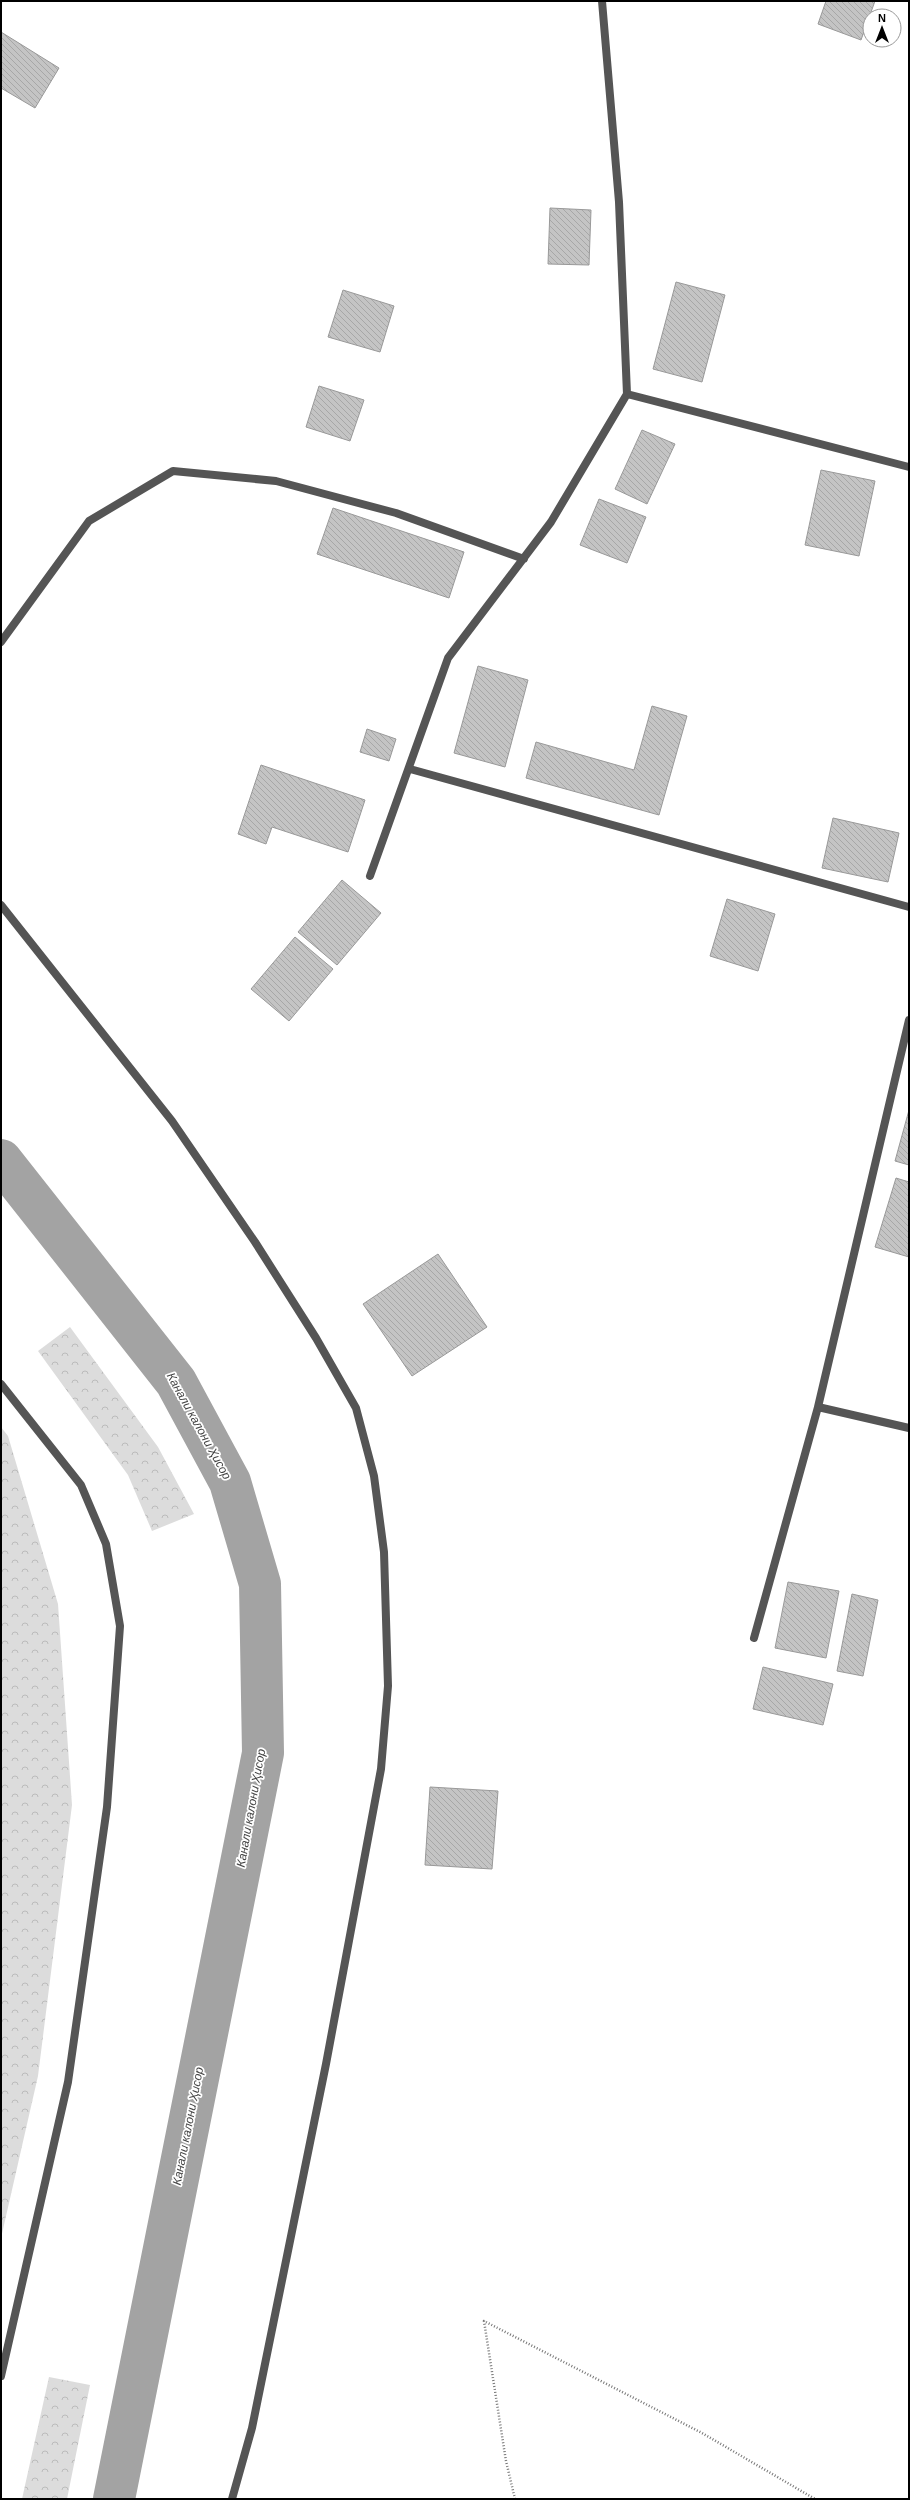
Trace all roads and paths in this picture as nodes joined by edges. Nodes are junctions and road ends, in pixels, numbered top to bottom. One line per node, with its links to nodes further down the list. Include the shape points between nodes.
1 (602, 1): 2 (lane, via 619,202)
2 (628, 394): 3 (lane); 4 (lane, via 552,522)
3 (909, 466)
4 (524, 559): 5 (lane, via 396,513 276,481 173,471 89,521); 6 (lane, via 448,658)
5 (1, 642)
6 (410, 769): 7 (lane); 9 (lane)
7 (370, 876)
8 (1, 905): 16 (lane, via 172,1121 255,1242 316,1338 356,1408 374,1476 384,1552 388,1686 381,1769 325,2072 252,2428)
9 (909, 907)
10 (909, 1020): 12 (lane)
11 (1, 1384): 15 (lane, via 81,1485 106,1544 120,1626 107,1807 68,2082)
12 (818, 1407): 13 (lane); 14 (lane)
13 (909, 1428)
14 (754, 1638)
15 (1, 2376)
16 (232, 2499)
17 (515, 2499): 18 (path, via 506,2461 484,2321 702,2433)
18 (816, 2499)

